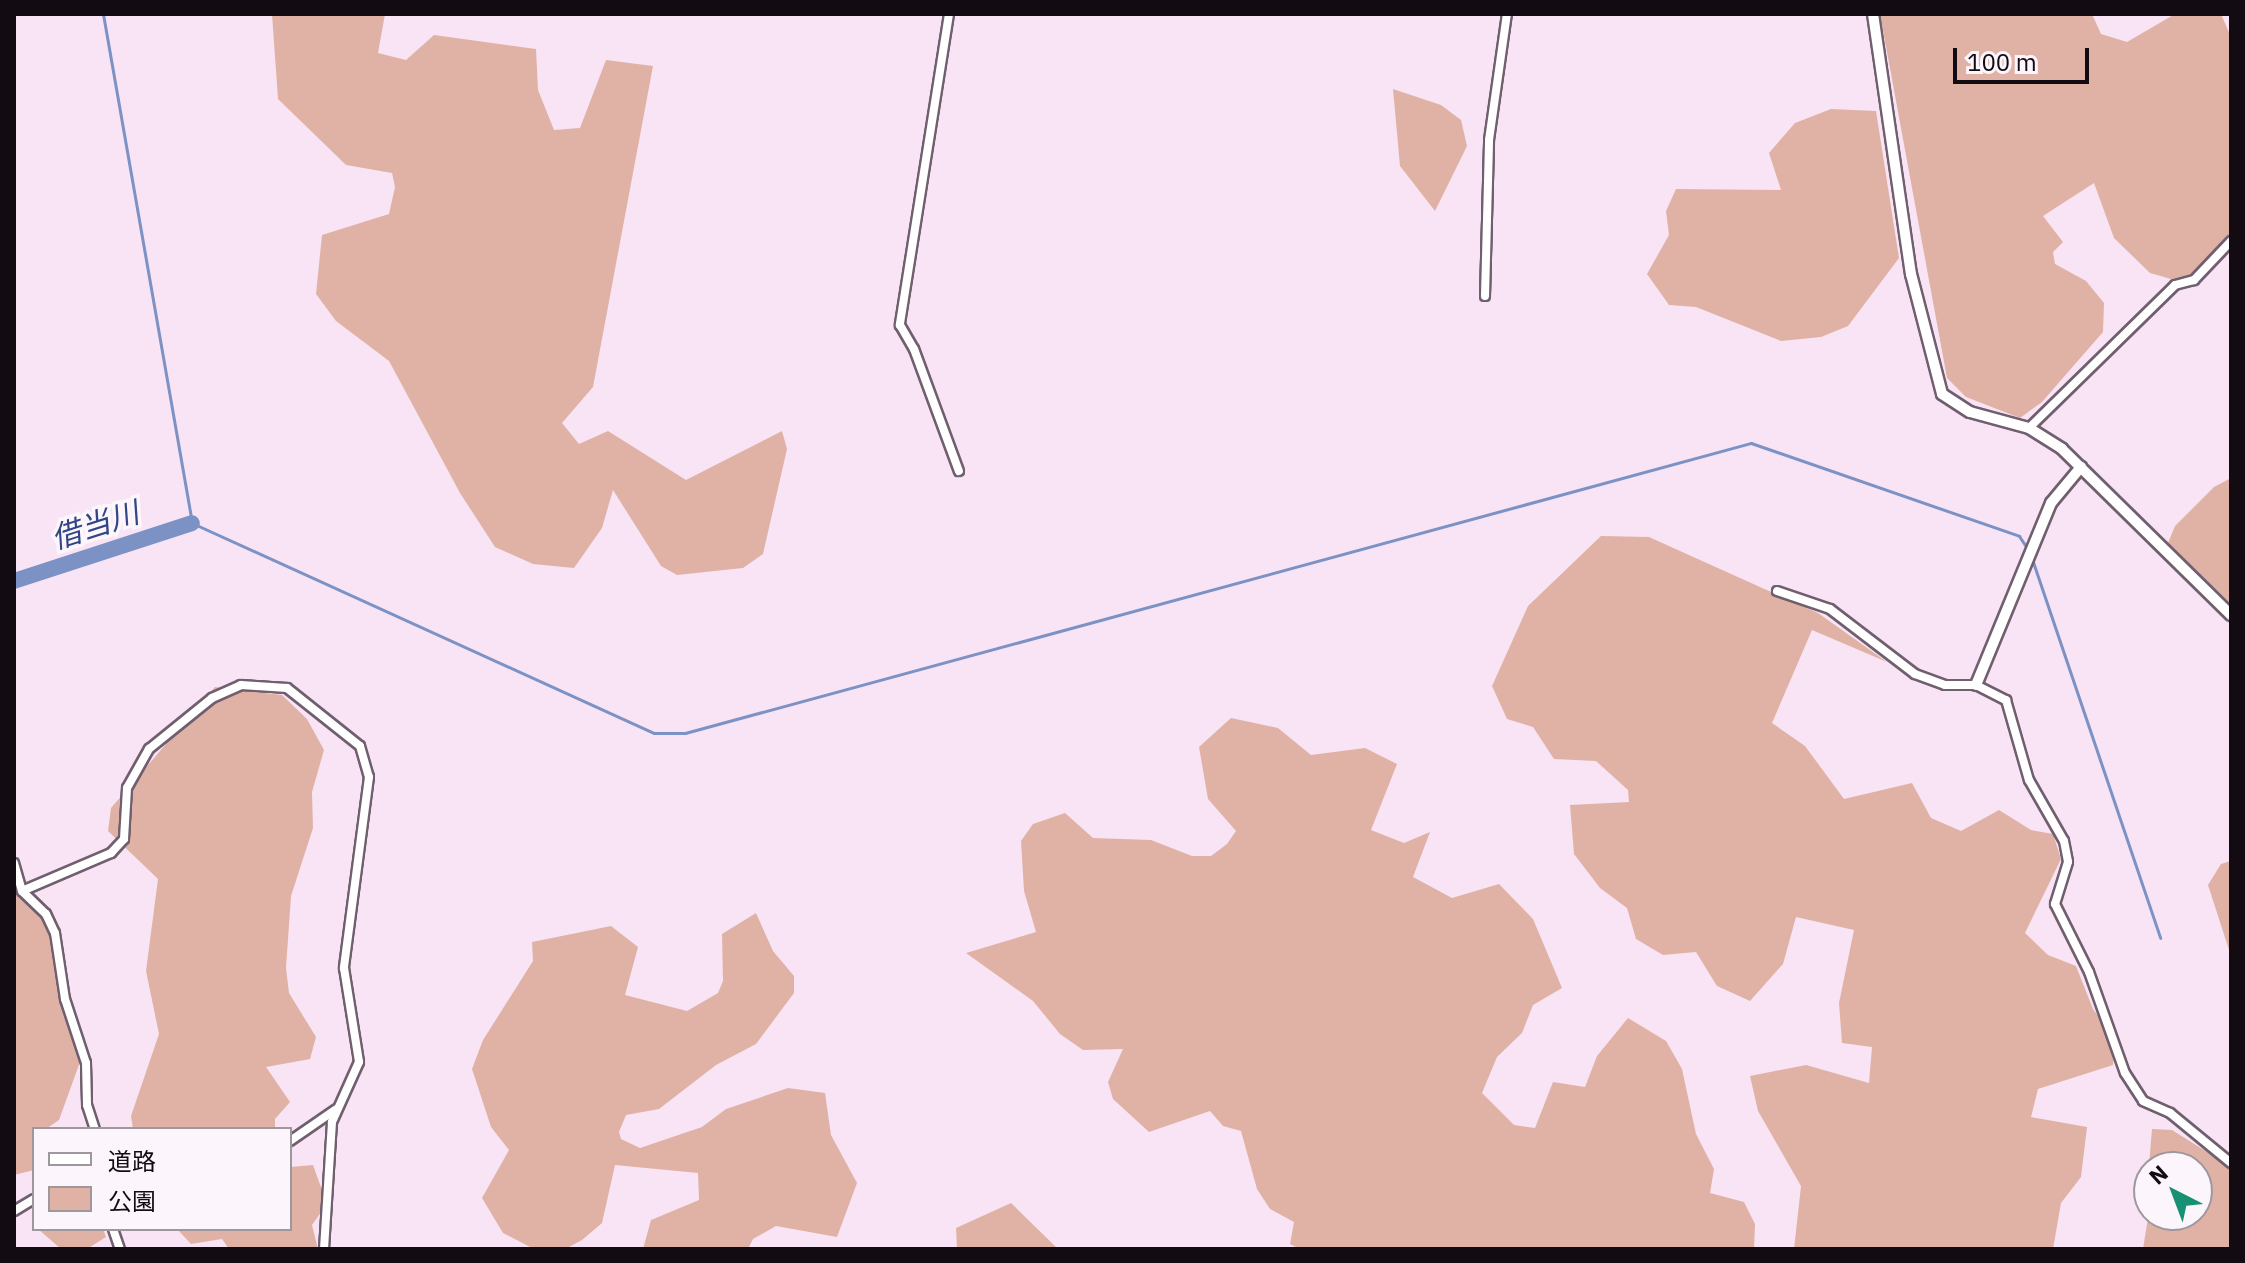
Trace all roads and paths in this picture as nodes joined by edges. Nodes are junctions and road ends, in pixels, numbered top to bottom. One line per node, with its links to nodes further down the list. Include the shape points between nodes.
1 (949, 14): 8 (street, via 900,325)
2 (1507, 14): 5 (street, via 1489,140)
3 (1873, 14): 6 (street, via 1911,274 1937,382 1942,394 1970,412)
4 (2231, 241): 6 (street, via 2194,280 2175,285)
5 (1485, 296)
6 (2029, 428): 7 (street)
7 (2081, 467): 10 (street); 11 (street, via 2051,503)
8 (959, 471)
9 (1777, 591): 11 (street, via 1830,609 1915,674 1945,685)
10 (2231, 615)
11 (1976, 685): 17 (street, via 2006,700 2029,780 2064,841 2068,862 2055,904 2089,972 2125,1073 2143,1101 2170,1113)
12 (14, 863): 13 (street)
13 (22, 891): 14 (street, via 111,853 124,839 127,788 149,749 212,698 258,684 287,688 300,696 360,746 369,765 344,968 359,1062); 15 (street, via 46,914 55,933 65,999 86,1063 87,1105)
14 (337, 1109): 16 (street); 20 (street, via 324,1200)
15 (94, 1127)
16 (292, 1140)
17 (2231, 1163)
18 (32, 1200): 19 (street)
19 (14, 1211)
20 (324, 1249)

